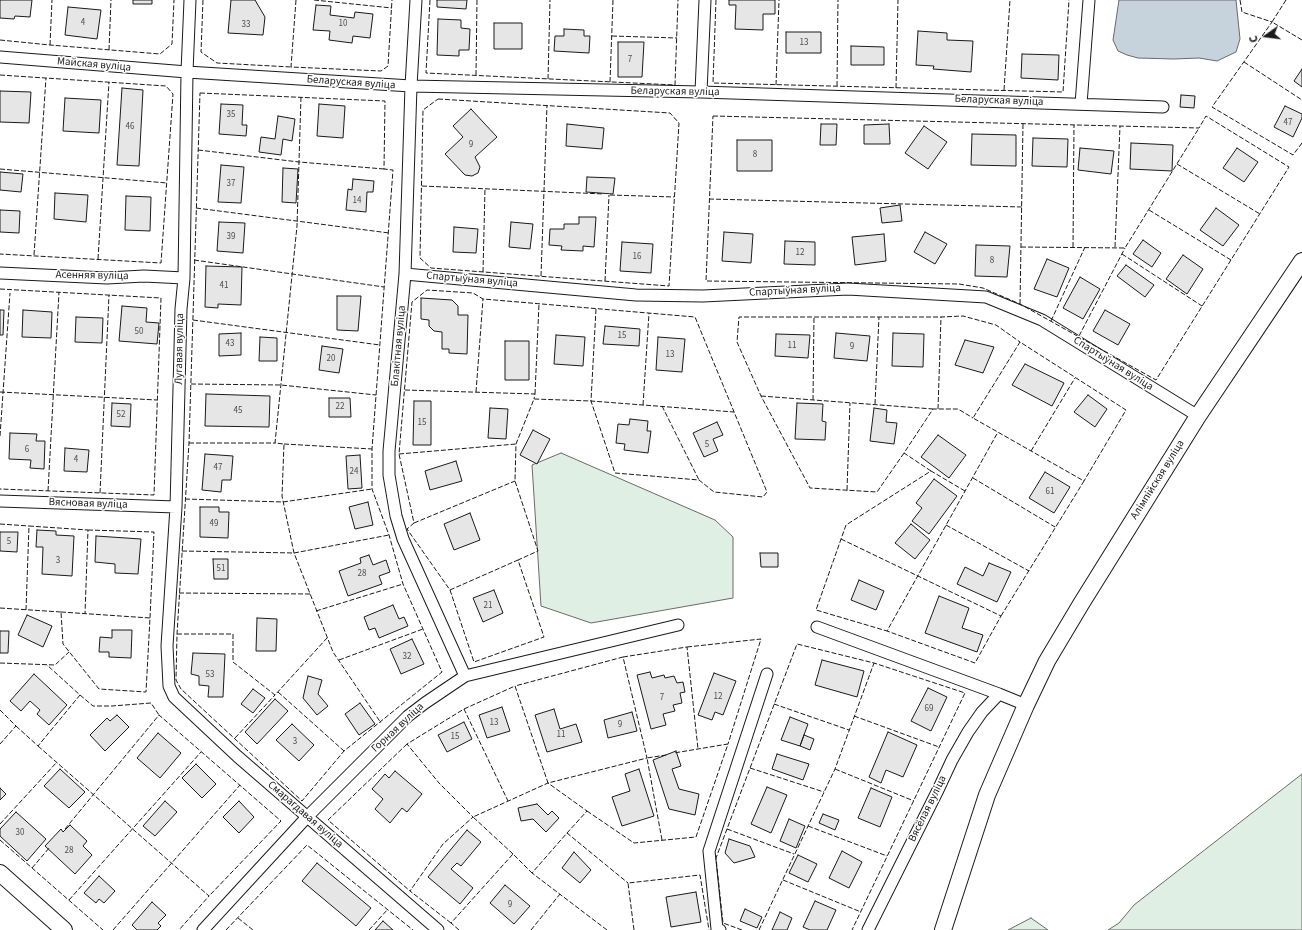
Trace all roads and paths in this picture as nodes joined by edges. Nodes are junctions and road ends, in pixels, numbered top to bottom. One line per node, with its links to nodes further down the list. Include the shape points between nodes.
1 (190, 0): 6 (street, Лугавая вуліца)
2 (416, 0): 7 (street, Блакітная вуліца)
3 (705, 0): 8 (street)
4 (1089, 0): 9 (street)
5 (0, 57): 6 (street, Майская вуліца)
6 (188, 72): 7 (street, Беларуская вуліца); 14 (street, Лугавая вуліца)
7 (411, 86): 8 (street, Беларуская вуліца); 13 (street, Блакітная вуліца)
8 (701, 92): 9 (street, Беларуская вуліца)
9 (1081, 104): 10 (street, Беларуская вуліца)
10 (1163, 107)
11 (1302, 261): 15 (street, Алімпійская вуліца)
12 (0, 273): 14 (street, Асенняя вуліца, via 107,278)
13 (405, 274): 15 (street, Спартыўная вуліца, via 636,295 703,296 848,288 986,297 1042,320); 21 (street, Блакітная вуліца, via 389,451 392,496 403,539)
14 (184, 278): 17 (street, Лугавая вуліца)
15 (1198, 416): 24 (street, Алімпійская вуліца, via 1077,610 1047,661)
16 (0, 501): 17 (street, Вясновая вуліца)
17 (176, 507): 23 (street, Лугавая вуліца, via 167,646 169,686)
18 (678, 625): 21 (street, Горная вуліца)
19 (817, 627): 22 (street)
20 (766, 674): 30 (street, via 709,851 717,929)
21 (465, 676): 25 (street, Горная вуліца, via 408,716)
22 (999, 694): 24 (street); 31 (street, Вясёлая вуліца, via 979,717 952,760)
23 (174, 696): 25 (street, Смарагдавая вуліца)
24 (1026, 705): 32 (street, Алімпійская вуліца, via 987,795)
25 (307, 817): 28 (street, Горная вуліца); 29 (street, Смарагдавая вуліца)
26 (0, 873): 27 (street)
27 (64, 930)
28 (202, 930)
29 (438, 930)
30 (720, 930)
31 (868, 930)
32 (943, 930)

